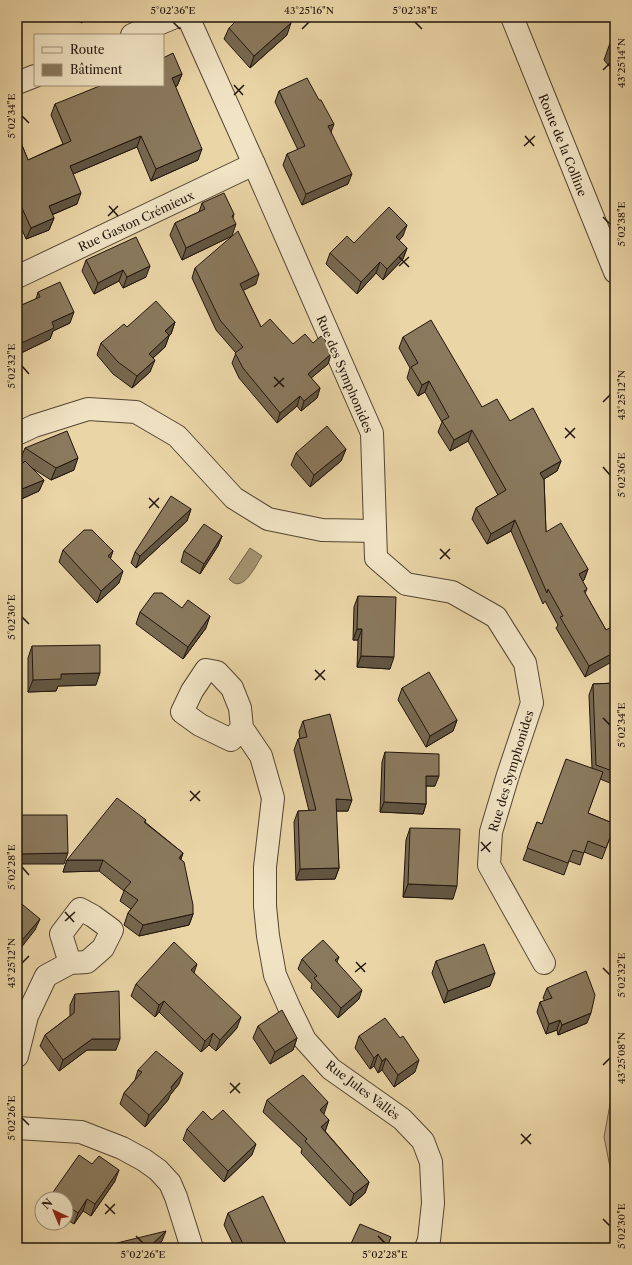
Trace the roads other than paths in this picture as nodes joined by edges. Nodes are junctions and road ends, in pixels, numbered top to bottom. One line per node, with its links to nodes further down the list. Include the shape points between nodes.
1 (175, 17): 4 (street)
2 (188, 17): 7 (street, Rue des Symphonides)
3 (512, 17): 8 (street, Route de la Colline)
4 (134, 34)
5 (34, 76): 6 (street)
6 (17, 83)
7 (254, 164): 9 (street, Rue Gaston Crémieux); 11 (street, Rue des Symphonides, via 372,433)
8 (615, 272)
9 (17, 277)
10 (17, 434): 11 (street, via 88,409 136,412 177,436 234,498 268,519 322,530)
11 (375, 530): 14 (street, Rue des Symphonides, via 376,558 406,584 452,592 496,617 525,664 532,703 491,832 489,865)
12 (242, 728): 18 (street, Rue Jules Vallès, via 261,756 272,798 265,867 265,906 275,975 305,1040 331,1069 402,1119 423,1141 431,1162 433,1203)
13 (70, 963): 15 (street, via 46,976 27,1016)
14 (544, 964)
15 (17, 1056)
16 (17, 1128): 17 (street, via 81,1132 122,1148 144,1160 170,1182)
17 (192, 1248)
18 (426, 1248)

